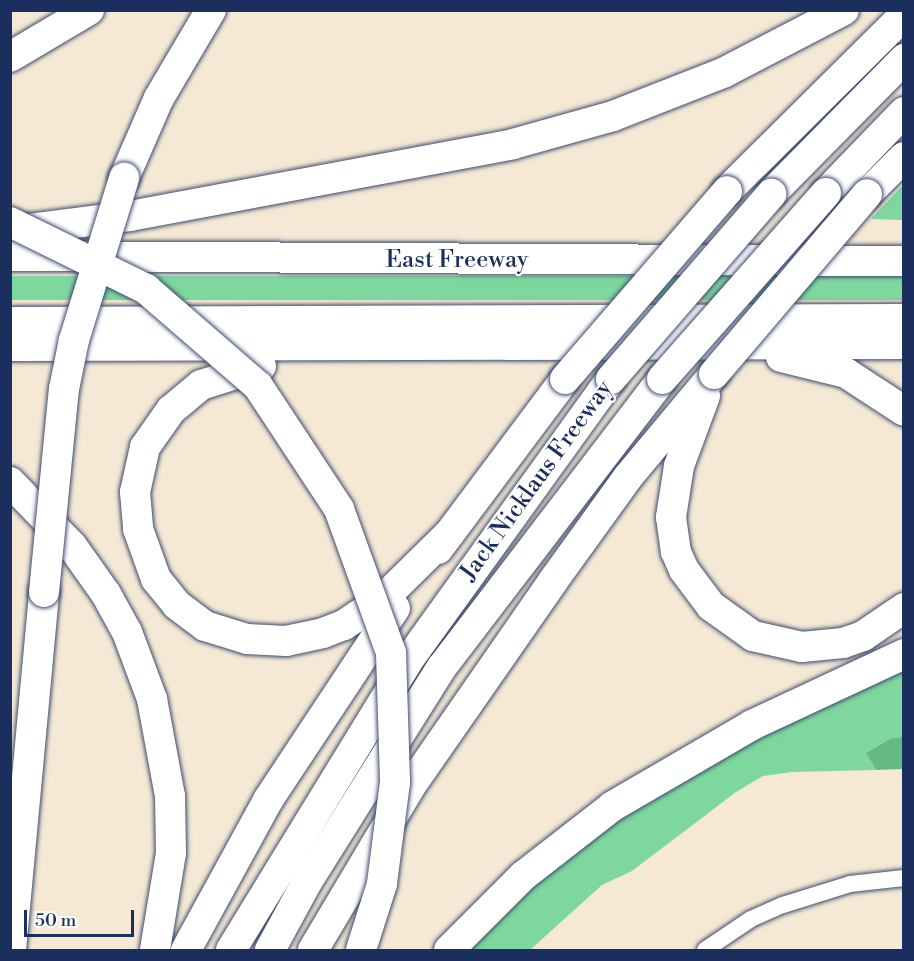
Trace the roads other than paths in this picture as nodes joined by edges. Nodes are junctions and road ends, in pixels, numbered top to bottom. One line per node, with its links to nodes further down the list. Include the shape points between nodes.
1 (89, 10): 5 (highway)
2 (211, 10): 26 (highway, bridge, via 159,98 124,178 88,286 66,379)
3 (844, 10): 10 (highway, via 724,72 613,116 513,144 130,216)
4 (903, 15): 22 (highway, bridge, via 728,191 565,379)
5 (10, 57)
6 (903, 59): 29 (highway, Jack Nicklaus Freeway, bridge, via 771,194 611,379 412,655)
7 (903, 112): 30 (highway, Jack Nicklaus Freeway, bridge, via 662,379 442,666 307,882)
8 (903, 157): 19 (highway, bridge)
9 (10, 222): 32 (highway, bridge, via 146,289 258,386 339,509 391,653 395,782 382,884)
10 (10, 231)
11 (10, 256): 12 (highway, East Freeway)
12 (903, 261)
13 (903, 319): 14 (highway)
14 (10, 322)
15 (903, 344): 17 (highway)
16 (10, 346): 18 (highway)
17 (741, 347): 18 (highway); 20 (highway, via 846,373)
18 (413, 348): 22 (highway, via 251,368 201,385 171,410 145,447 135,492 138,529 156,579 177,605 220,632 267,641 305,638 344,625 402,583)
19 (714, 374): 23 (highway, via 679,466 672,502 676,552 694,587 729,622 753,636 788,646 843,643 863,636); 31 (highway, via 628,477 553,581 410,787)
20 (903, 411)
21 (10, 482): 27 (highway, via 72,546 106,594 127,632 152,699 170,796 171,854)
22 (450, 533): 28 (highway, via 301,746)
23 (903, 608)
24 (903, 654): 33 (highway, via 752,725 613,806 523,876)
25 (903, 878): 34 (street, via 850,884 783,905 751,919)
26 (11, 951)
27 (155, 951)
28 (186, 951)
29 (231, 951)
30 (270, 951)
31 (313, 951)
32 (361, 951)
33 (449, 951)
34 (705, 951)

